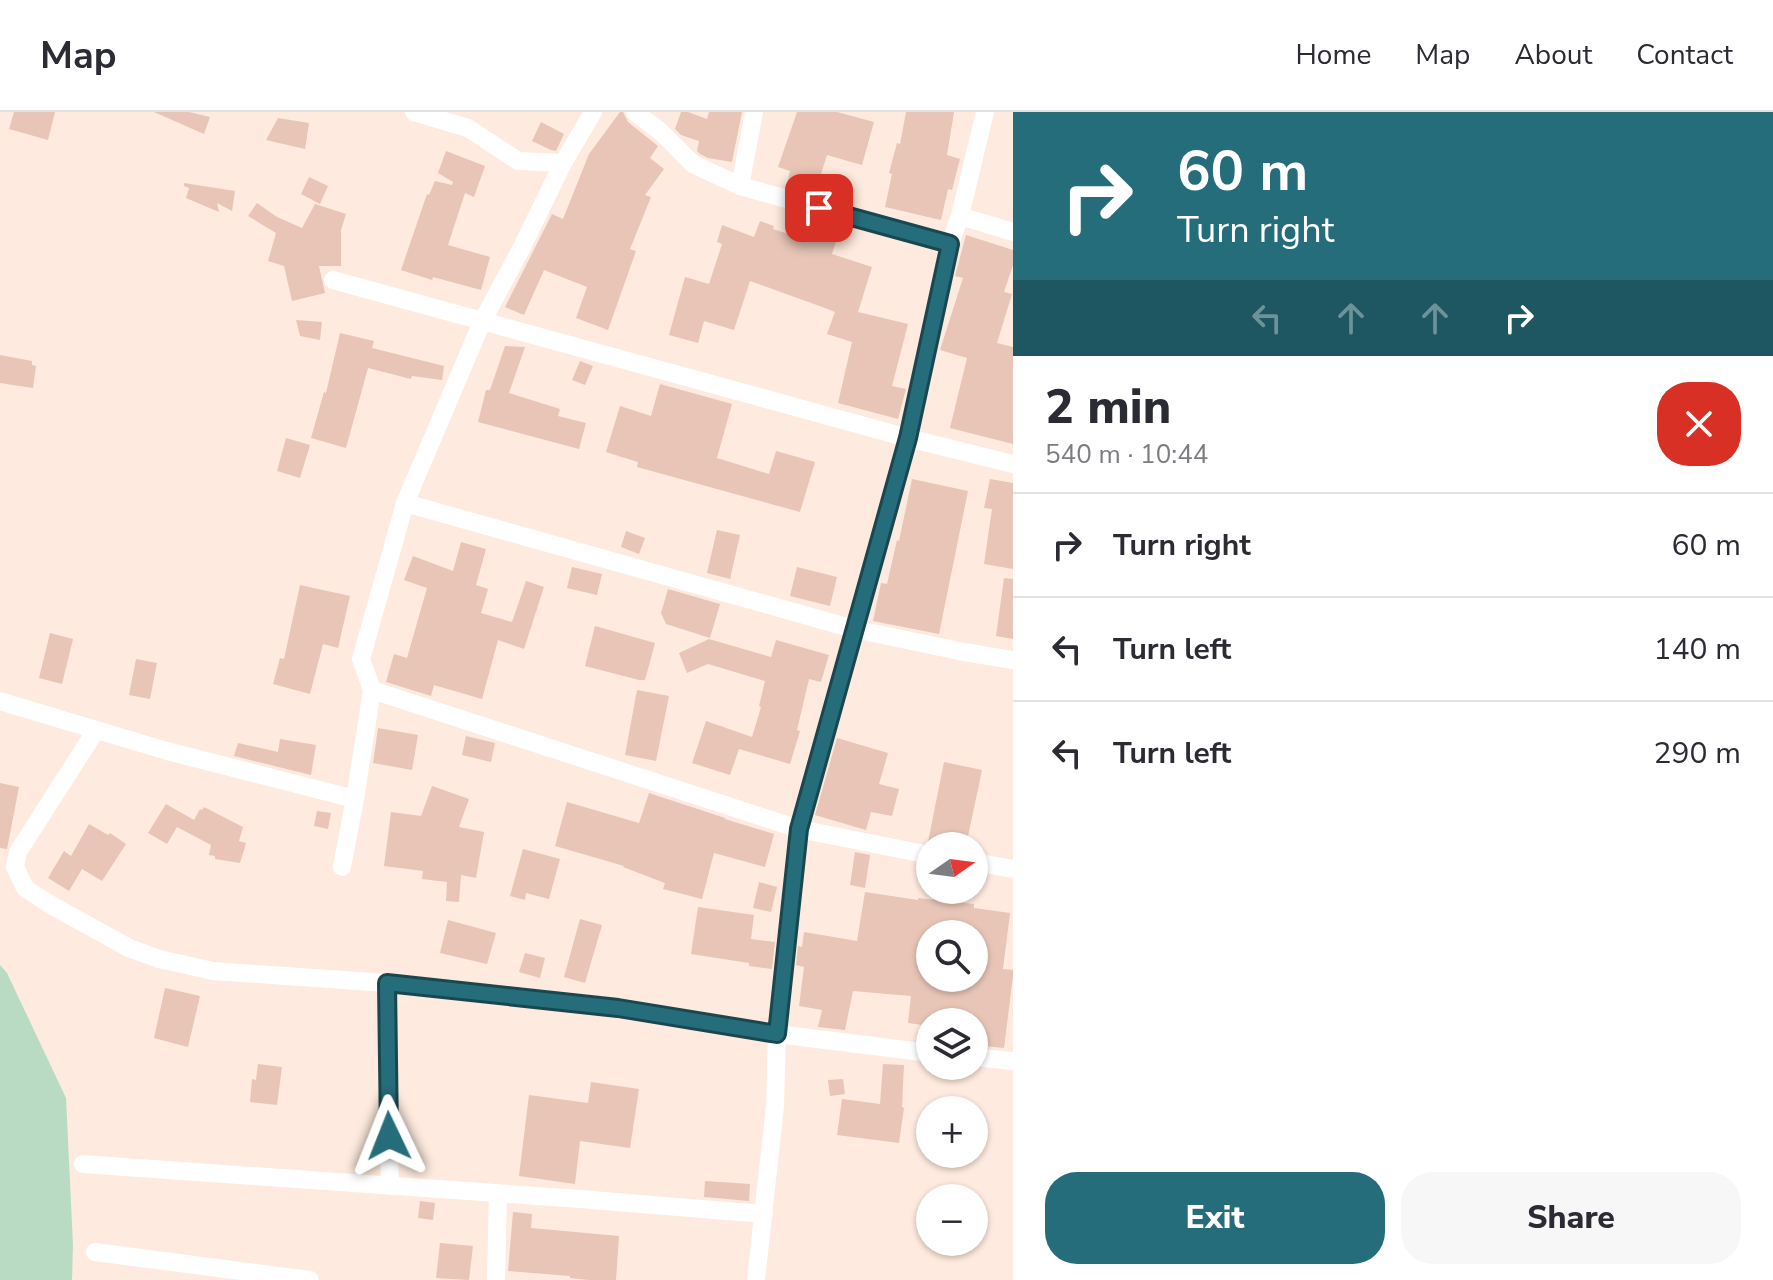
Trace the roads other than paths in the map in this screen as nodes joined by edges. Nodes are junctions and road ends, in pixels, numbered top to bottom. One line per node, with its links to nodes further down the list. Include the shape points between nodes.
1 (414, 112): 6 (street, via 468,128 518,161)
2 (593, 112): 6 (street)
3 (635, 112): 7 (street, via 693,164)
4 (754, 112): 7 (street)
5 (985, 112): 8 (street)
6 (563, 163): 12 (street)
7 (740, 186): 10 (street)
8 (960, 216): 9 (street); 10 (street)
9 (1013, 232)
10 (950, 244): 13 (street)
11 (333, 280): 12 (street)
12 (482, 322): 13 (street); 15 (street)
13 (908, 438): 14 (street); 16 (street)
14 (1013, 464)
15 (405, 503): 16 (street); 18 (street, via 361,659)
16 (854, 629): 17 (street); 22 (street)
17 (1013, 660)
18 (372, 690): 21 (street); 22 (street)
19 (0, 701): 20 (street)
20 (96, 730): 21 (street); 27 (street, via 18,852 15,867 25,888 129,948 159,959 213,971)
21 (355, 799): 25 (street)
22 (799, 829): 23 (street); 28 (street)
23 (916, 852)
24 (988, 865): 26 (street)
25 (342, 867)
26 (1013, 869)
27 (387, 983): 28 (street, via 618,1008); 33 (street)
28 (777, 1034): 29 (street); 35 (street)
29 (916, 1051)
30 (988, 1058): 31 (street)
31 (1013, 1061)
32 (83, 1164): 33 (street)
33 (390, 1186): 34 (street)
34 (498, 1193): 35 (street); 38 (street)
35 (764, 1214): 39 (street)
36 (95, 1252): 37 (street)
37 (310, 1280)
38 (496, 1280)
39 (756, 1280)

